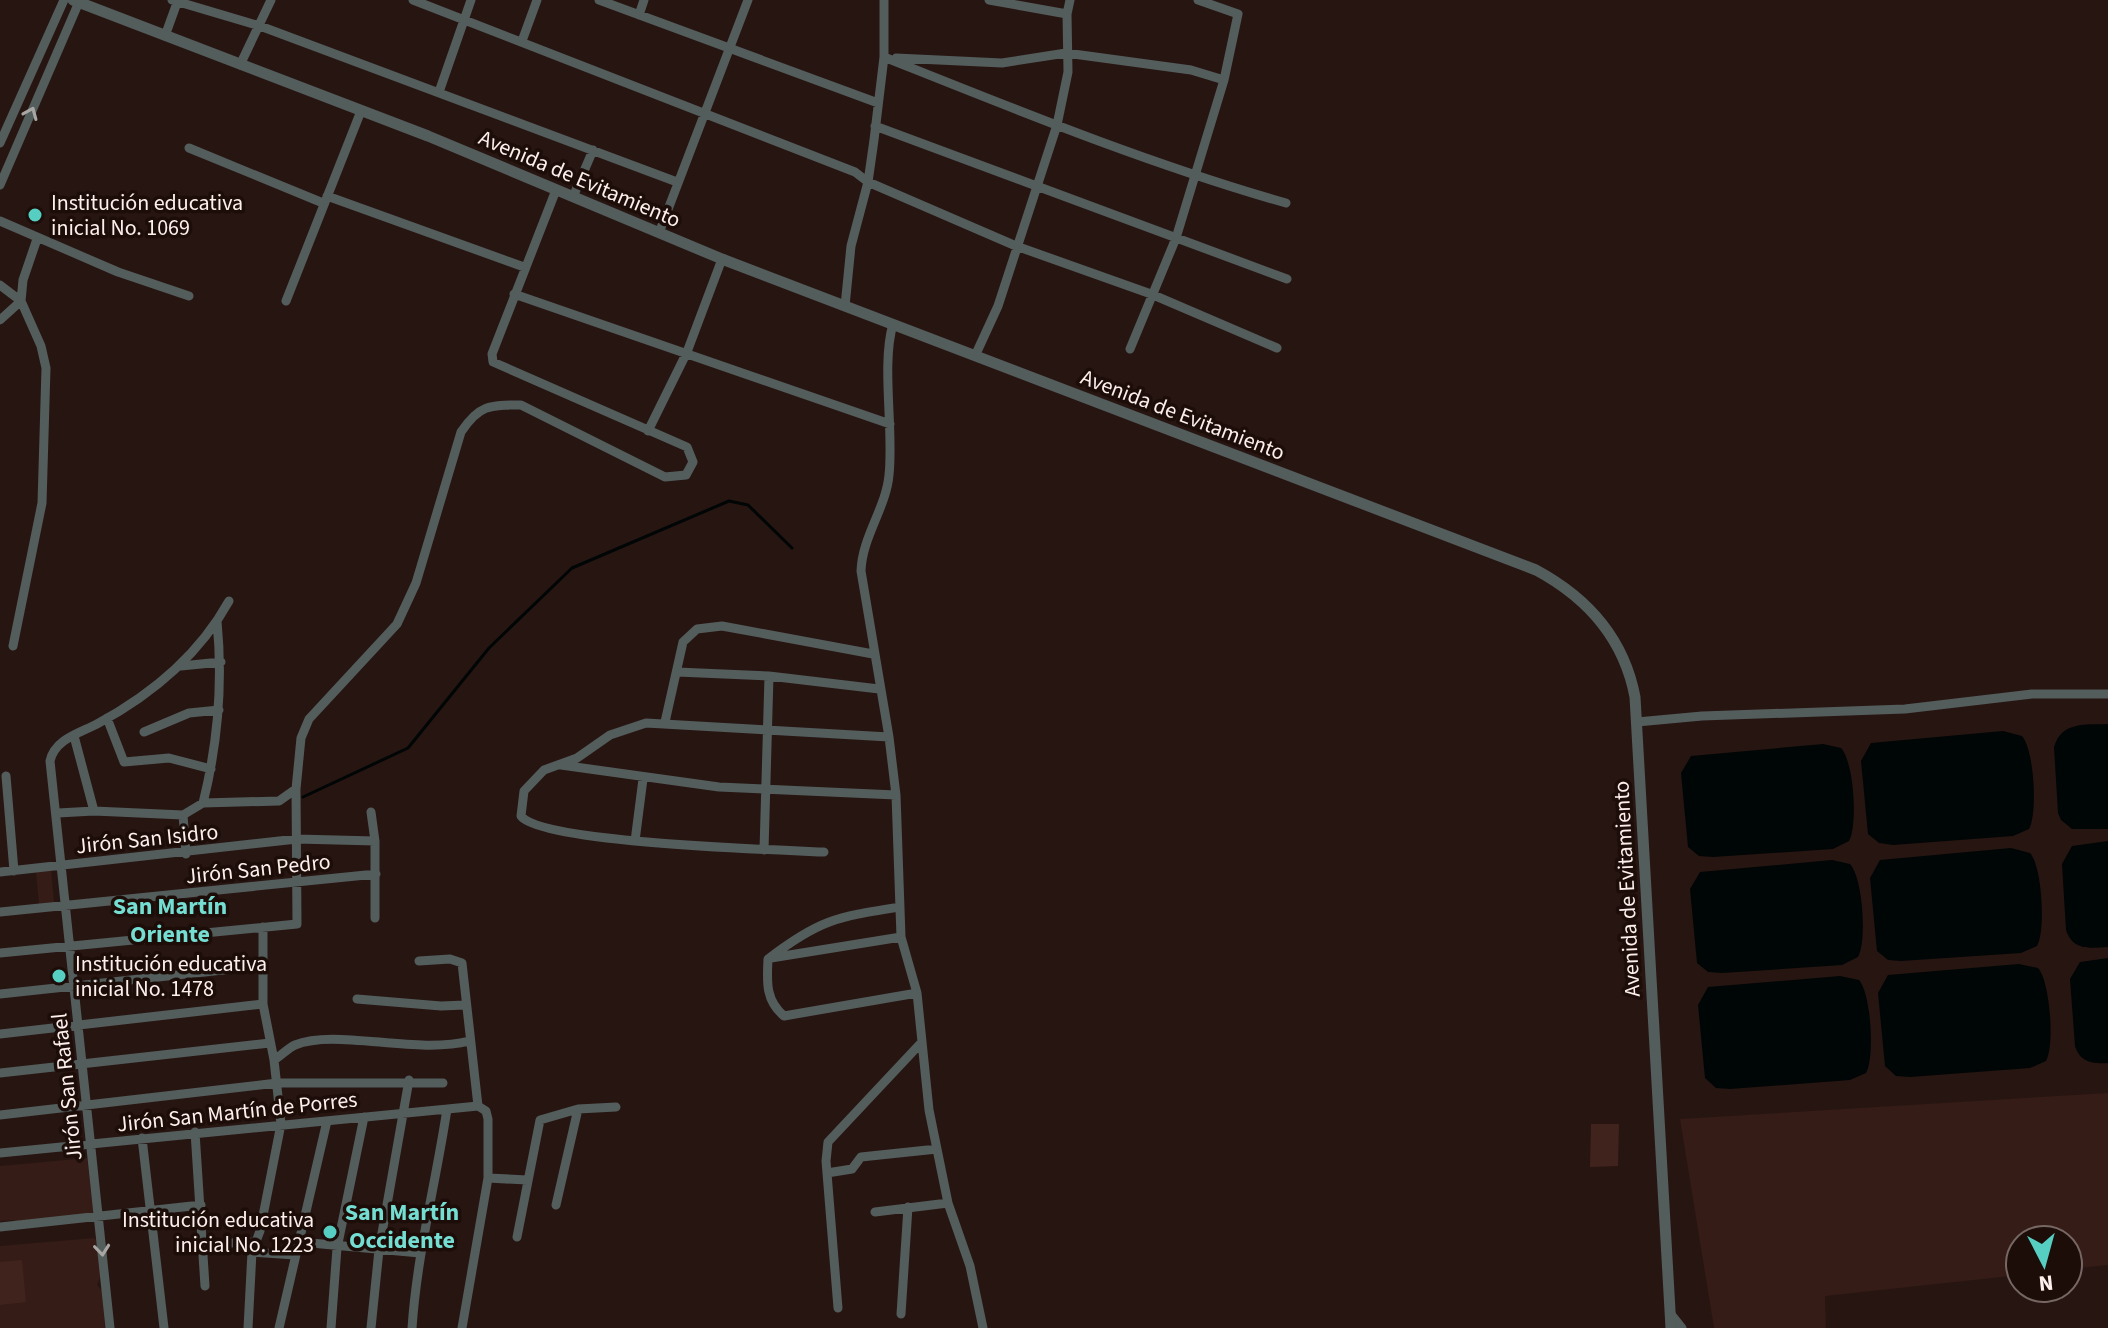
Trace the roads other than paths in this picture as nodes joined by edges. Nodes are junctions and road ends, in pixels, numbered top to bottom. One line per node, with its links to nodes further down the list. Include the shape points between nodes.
1 (64, 0): 32 (street)
2 (271, 0): 18 (street)
3 (413, 0): 17 (street)
4 (471, 0): 17 (street)
5 (537, 0): 20 (street)
6 (599, 0): 16 (street)
7 (644, 0): 16 (street)
8 (748, 0): 21 (street)
9 (884, 0): 23 (street)
10 (989, 0): 15 (street)
11 (1070, 0): 15 (street)
12 (1198, 0): 25 (street, via 1238,14)
13 (76, 1): 19 (street, Avenida de Evitamiento); 38 (street, one-way to 13)
14 (176, 1): 18 (street); 19 (street)
15 (1067, 14): 22 (street)
16 (639, 15): 21 (street)
17 (465, 19): 20 (street); 26 (street)
18 (260, 26): 24 (street); 26 (street)
19 (165, 36): 24 (street, Avenida de Evitamiento)
20 (522, 41): 29 (street)
21 (728, 49): 27 (street); 29 (street)
22 (1066, 53): 23 (street, via 1002,63); 25 (street, via 1191,70); 30 (street, via 1068,72)
23 (884, 57): 27 (street); 30 (street)
24 (240, 65): 28 (street, Avenida de Evitamiento)
25 (1224, 80): 35 (street)
26 (439, 92): 34 (street)
27 (878, 103): 31 (street)
28 (361, 111): 40 (street, Avenida de Evitamiento); 42 (street)
29 (703, 112): 36 (street); 37 (street, via 855,172)
30 (1057, 125): 35 (street); 39 (street)
31 (875, 126): 37 (street); 39 (street)
32 (0, 143)
33 (189, 148): 42 (street)
34 (593, 150): 36 (street); 41 (street)
35 (1196, 174): 43 (street); 46 (street)
36 (677, 182): 45 (street)
37 (868, 182): 48 (street); 58 (street, via 851,246)
38 (0, 185)
39 (1036, 185): 46 (street); 48 (street)
40 (556, 190): 41 (street, Avenida de Evitamiento); 50 (street)
41 (573, 197): 45 (street, Avenida de Evitamiento)
42 (325, 200): 50 (street); 57 (street)
43 (1286, 203)
44 (0, 221): 47 (street)
45 (659, 233): 49 (street, Avenida de Evitamiento)
46 (1176, 238): 51 (street); 54 (street)
47 (37, 239): 55 (street); 56 (street)
48 (1016, 246): 54 (street); 64 (street, via 998,306)
49 (722, 259): 58 (street, Avenida de Evitamiento); 63 (street)
50 (524, 267): 53 (street)
51 (1287, 279)
52 (0, 285): 56 (street)
53 (514, 294): 63 (street); 66 (street, via 493,362)
54 (1151, 294): 61 (street); 62 (street)
55 (189, 296)
56 (21, 301): 59 (street); 69 (street, via 46,368 42,503)
57 (286, 301)
58 (845, 306): 60 (street, Avenida de Evitamiento)
59 (0, 320)
60 (893, 324): 64 (street, Avenida de Evitamiento); 65 (street)
61 (1277, 348)
62 (1130, 349)
63 (687, 352): 65 (street); 66 (street)
64 (975, 356): 80 (street, Avenida de Evitamiento, via 1563,584 1600,618 1616,643 1632,680)
65 (890, 424): 70 (street, via 888,483 861,561)
66 (648, 431): 89 (street, via 687,447 693,462 686,475 665,477 521,405 475,412 461,432 410,597 397,624 309,719 301,738)
67 (229, 601): 68 (street)
68 (217, 621): 71 (street); 72 (street)
69 (13, 646)
70 (873, 654): 73 (street, via 722,626 697,629 683,642); 75 (street)
71 (221, 662): 72 (street); 77 (street)
72 (181, 666): 78 (street)
73 (677, 672): 74 (street); 79 (street)
74 (769, 676): 75 (street); 81 (street)
75 (879, 689): 84 (street)
76 (2108, 694): 80 (street, via 2032,694 1905,709)
77 (219, 710): 82 (street, via 189,713); 86 (street)
78 (107, 718): 83 (street); 86 (street, via 124,762 169,758)
79 (665, 722): 81 (street); 85 (street, via 610,735)
80 (1637, 722): 172 (street, Avenida de Evitamiento)
81 (767, 731): 84 (street); 90 (street)
82 (144, 732)
83 (74, 736): 93 (street); 95 (street, Jirón San Rafael, via 55,748 50,761)
84 (889, 737): 91 (street)
85 (558, 765): 88 (street); 99 (street, via 537,775 524,791 524,821)
86 (211, 769): 92 (street)
87 (6, 776): 104 (street)
88 (643, 779): 90 (street); 99 (street)
89 (296, 789): 92 (street, via 279,801); 97 (street)
90 (765, 790): 91 (street); 100 (street)
91 (896, 795): 109 (street)
92 (203, 803): 96 (street)
93 (94, 811): 95 (street); 96 (street)
94 (371, 812): 98 (street)
95 (58, 813): 103 (street, Jirón San Rafael)
96 (183, 815): 102 (street)
97 (297, 839): 98 (street, Jirón San Isidro); 102 (street, Jirón San Isidro); 107 (street)
98 (375, 841): 106 (street)
99 (635, 841): 100 (street)
100 (764, 850): 101 (street)
101 (824, 852)
102 (186, 854): 103 (street, Jirón San Isidro)
103 (62, 865): 104 (street, Jirón San Isidro); 108 (street, Jirón San Rafael)
104 (14, 871): 105 (street, Jirón San Isidro)
105 (0, 872)
106 (376, 874): 107 (street, Jirón San Pedro); 111 (street)
107 (295, 880): 108 (street, Jirón San Pedro); 112 (street, via 297,924)
108 (66, 905): 110 (street, Jirón San Pedro); 114 (street, Jirón San Rafael)
109 (900, 907): 113 (street); 116 (street, via 833,917)
110 (0, 912)
111 (375, 918)
112 (263, 927): 114 (street); 118 (street)
113 (901, 937): 116 (street); 120 (street)
114 (70, 946): 115 (street); 119 (street, Jirón San Rafael)
115 (0, 953)
116 (768, 959): 120 (street, via 767,989 784,1016)
117 (419, 961): 124 (street, via 462,963)
118 (261, 966): 119 (street); 123 (street)
119 (73, 986): 121 (street); 125 (street, Jirón San Rafael)
120 (917, 993): 129 (street)
121 (0, 994)
122 (357, 999): 124 (street)
123 (263, 1004): 125 (street); 128 (street)
124 (465, 1005): 127 (street)
125 (77, 1025): 126 (street); 131 (street, Jirón San Rafael)
126 (0, 1034)
127 (469, 1041): 130 (street, via 445,1047 323,1040 295,1045); 137 (street)
128 (270, 1043): 130 (street); 131 (street)
129 (920, 1044): 149 (street); 151 (street, via 828,1142)
130 (274, 1060): 134 (street)
131 (81, 1063): 132 (street); 136 (street, Jirón San Rafael)
132 (0, 1073)
133 (409, 1080): 134 (street); 135 (street); 141 (street)
134 (277, 1083): 136 (street); 145 (street)
135 (443, 1083)
136 (84, 1104): 142 (street); 148 (street, Jirón San Rafael)
137 (478, 1106): 139 (street, Jirón San Martín de Porres); 152 (street, via 488,1119)
138 (616, 1107): 140 (street)
139 (447, 1109): 141 (street, Jirón San Martín de Porres); 168 (street)
140 (578, 1109): 153 (street, via 540,1120); 156 (street)
141 (405, 1112): 143 (street, Jirón San Martín de Porres); 167 (street)
142 (0, 1115)
143 (364, 1117): 144 (street, Jirón San Martín de Porres); 166 (street)
144 (327, 1121): 145 (street, Jirón San Martín de Porres); 163 (street)
145 (281, 1124): 146 (street, Jirón San Martín de Porres); 165 (street)
146 (195, 1132): 147 (street, Jirón San Martín de Porres); 155 (street)
147 (142, 1138): 148 (street, Jirón San Martín de Porres); 159 (street)
148 (91, 1144): 150 (street, Jirón San Martín de Porres); 160 (street, Jirón San Rafael)
149 (937, 1149): 151 (street, via 861,1157 852,1169); 154 (street)
150 (0, 1153)
151 (827, 1173): 171 (street)
152 (488, 1178): 153 (street); 181 (street)
153 (527, 1180): 162 (street)
154 (948, 1203): 157 (street); 182 (street, via 970,1266)
155 (201, 1205): 159 (street); 164 (street)
156 (556, 1205)
157 (908, 1207): 158 (street); 173 (street)
158 (875, 1212)
159 (150, 1213): 160 (street); 175 (street)
160 (98, 1218): 161 (street); 174 (street, Jirón San Rafael, one-way to 174)
161 (0, 1227)
162 (517, 1237)
163 (300, 1242): 166 (street); 169 (street)
164 (203, 1244): 165 (street); 170 (street)
165 (254, 1247): 169 (street); 176 (street)
166 (337, 1248): 167 (street); 178 (street)
167 (379, 1250): 168 (street); 179 (street)
168 (420, 1253): 180 (street)
169 (295, 1255): 177 (street)
170 (205, 1286)
171 (838, 1308)
172 (1670, 1313): 183 (street, Avenida de Evitamiento); 184 (street)
173 (901, 1314)
174 (110, 1328)
175 (164, 1328)
176 (248, 1328)
177 (279, 1328)
178 (331, 1328)
179 (371, 1328)
180 (412, 1328)
181 (462, 1328)
182 (983, 1328)
183 (1671, 1328)
184 (1682, 1328)

